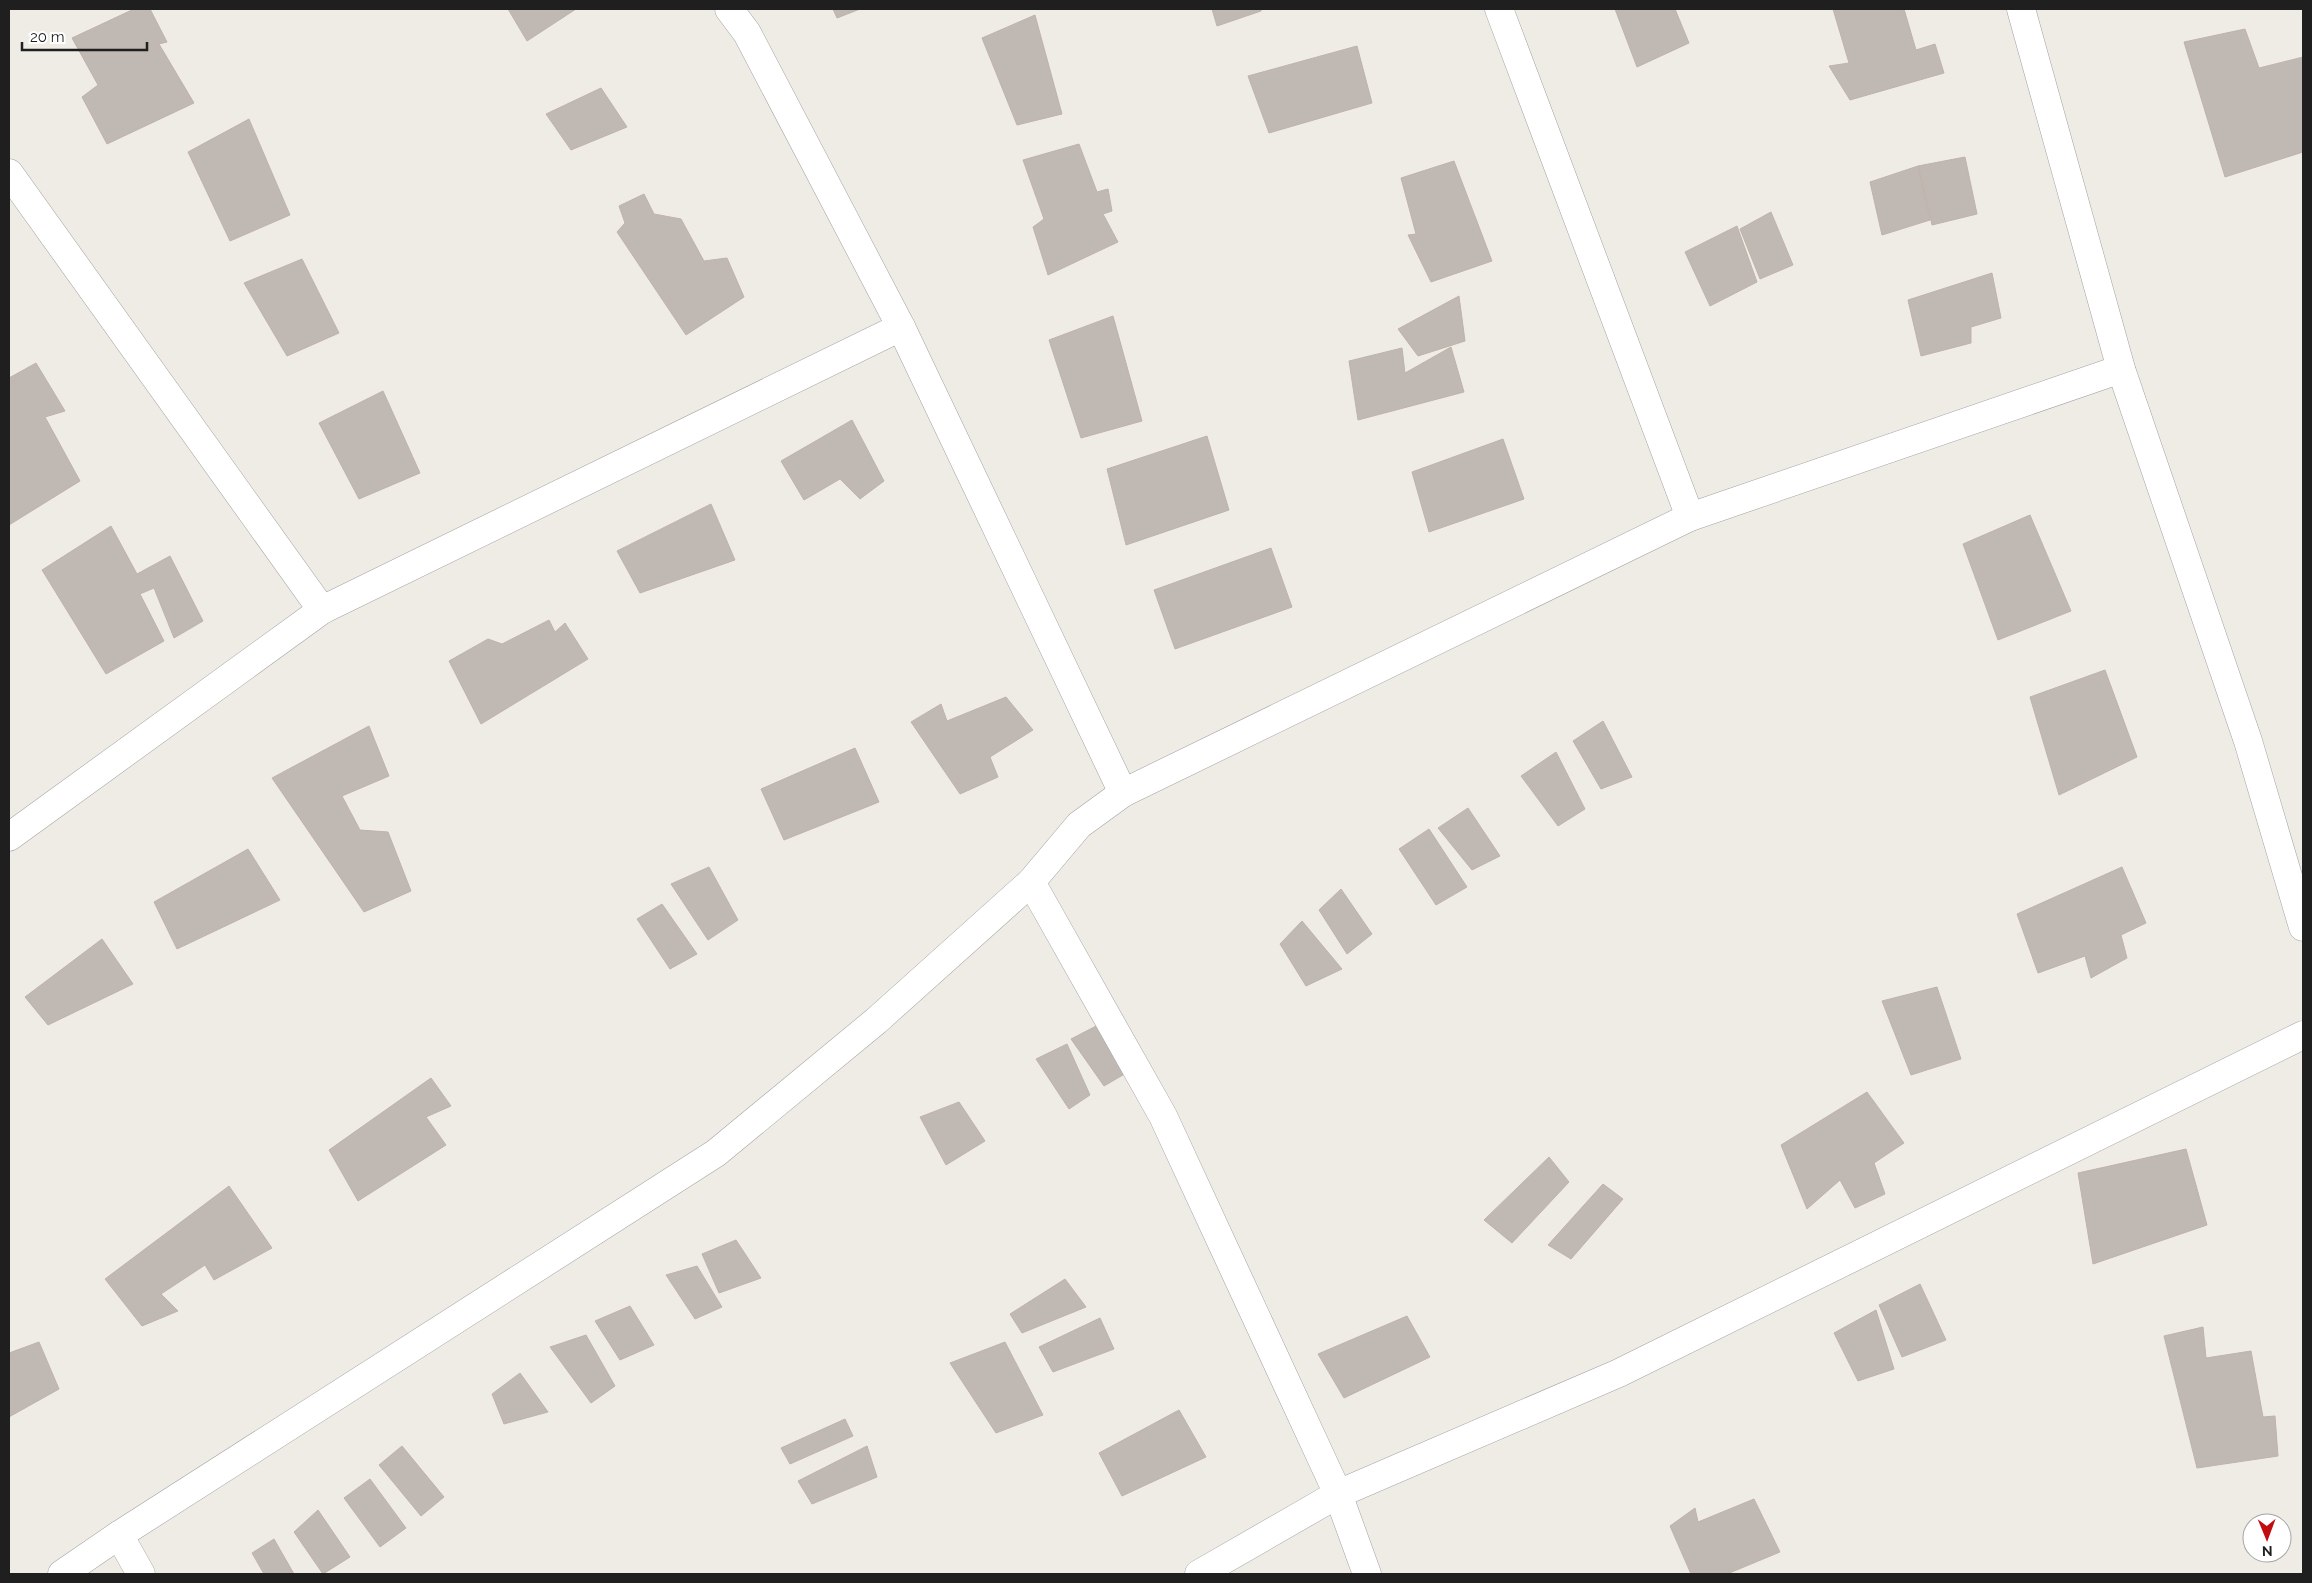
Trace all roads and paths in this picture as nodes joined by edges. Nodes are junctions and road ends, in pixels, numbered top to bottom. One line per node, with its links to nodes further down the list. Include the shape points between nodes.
1 (729, 9): 5 (street, via 747,34)
2 (1499, 9): 7 (street)
3 (2021, 9): 6 (street)
4 (9, 172): 8 (street)
5 (901, 327): 8 (street); 9 (street)
6 (2121, 369): 7 (street); 12 (street, via 2248,741)
7 (1690, 517): 9 (street)
8 (322, 610): 10 (street)
9 (1123, 793): 11 (street, via 1079,825)
10 (9, 837)
11 (1031, 882): 14 (street, via 1163,1116); 15 (street, via 876,1021 716,1153)
12 (2303, 927)
13 (2303, 1035): 14 (street, via 1619,1373)
14 (1338, 1494): 18 (street); 19 (street)
15 (119, 1536): 16 (street); 17 (street)
16 (62, 1574)
17 (141, 1574)
18 (1199, 1574)
19 (1367, 1574)

